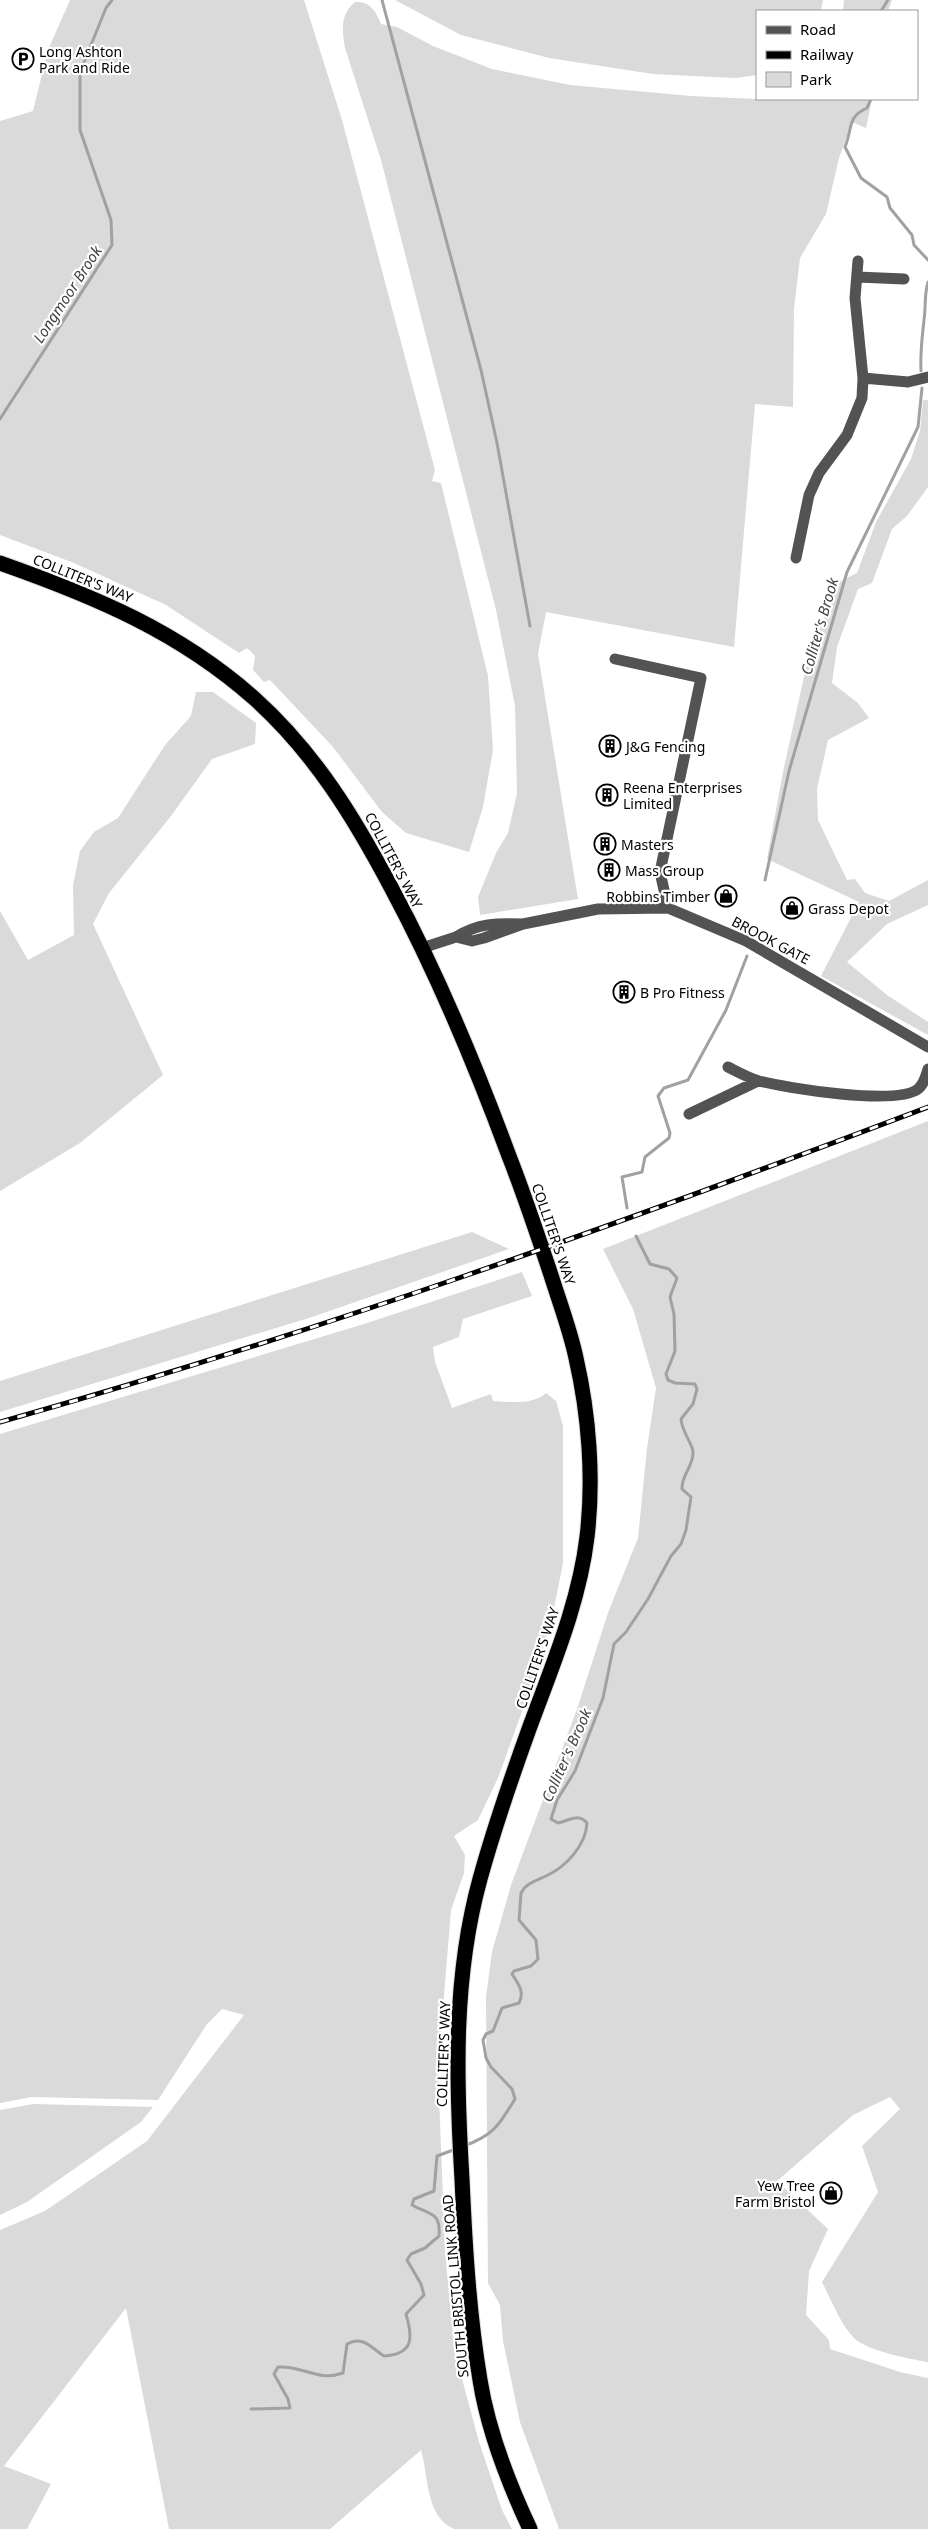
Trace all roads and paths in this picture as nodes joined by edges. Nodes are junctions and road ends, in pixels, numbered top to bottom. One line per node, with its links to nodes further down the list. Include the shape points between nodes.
1 (858, 261): 2 (street)
2 (857, 277): 3 (street); 5 (street, via 855,298)
3 (904, 278)
4 (928, 377): 5 (street, via 908,382)
5 (863, 378): 6 (street, via 862,398 848,435 819,473 808,495)
6 (796, 558)
7 (0, 563): 10 (highway, COLLITER'S WAY, via 78,590 132,615 201,657 254,698 308,755 337,792)
8 (615, 659): 9 (street, via 701,678 660,872)
9 (668, 908): 10 (street, via 598,909 523,924 472,941 456,936); 11 (street, BROOK GATE, via 746,941)
10 (422, 948): 16 (highway, COLLITER'S WAY, via 471,1053 563,1312 579,1371 588,1450 587,1538 564,1638 529,1730 476,1895 466,1952 457,2044)
11 (928, 1047)
12 (728, 1067): 14 (street)
13 (928, 1069): 14 (street, via 917,1090 891,1095 852,1096)
14 (758, 1081): 15 (street)
15 (689, 1114)
16 (458, 2122): 17 (highway, SOUTH BRISTOL LINK ROAD, via 466,2265 481,2385 498,2451)
17 (530, 2529)

